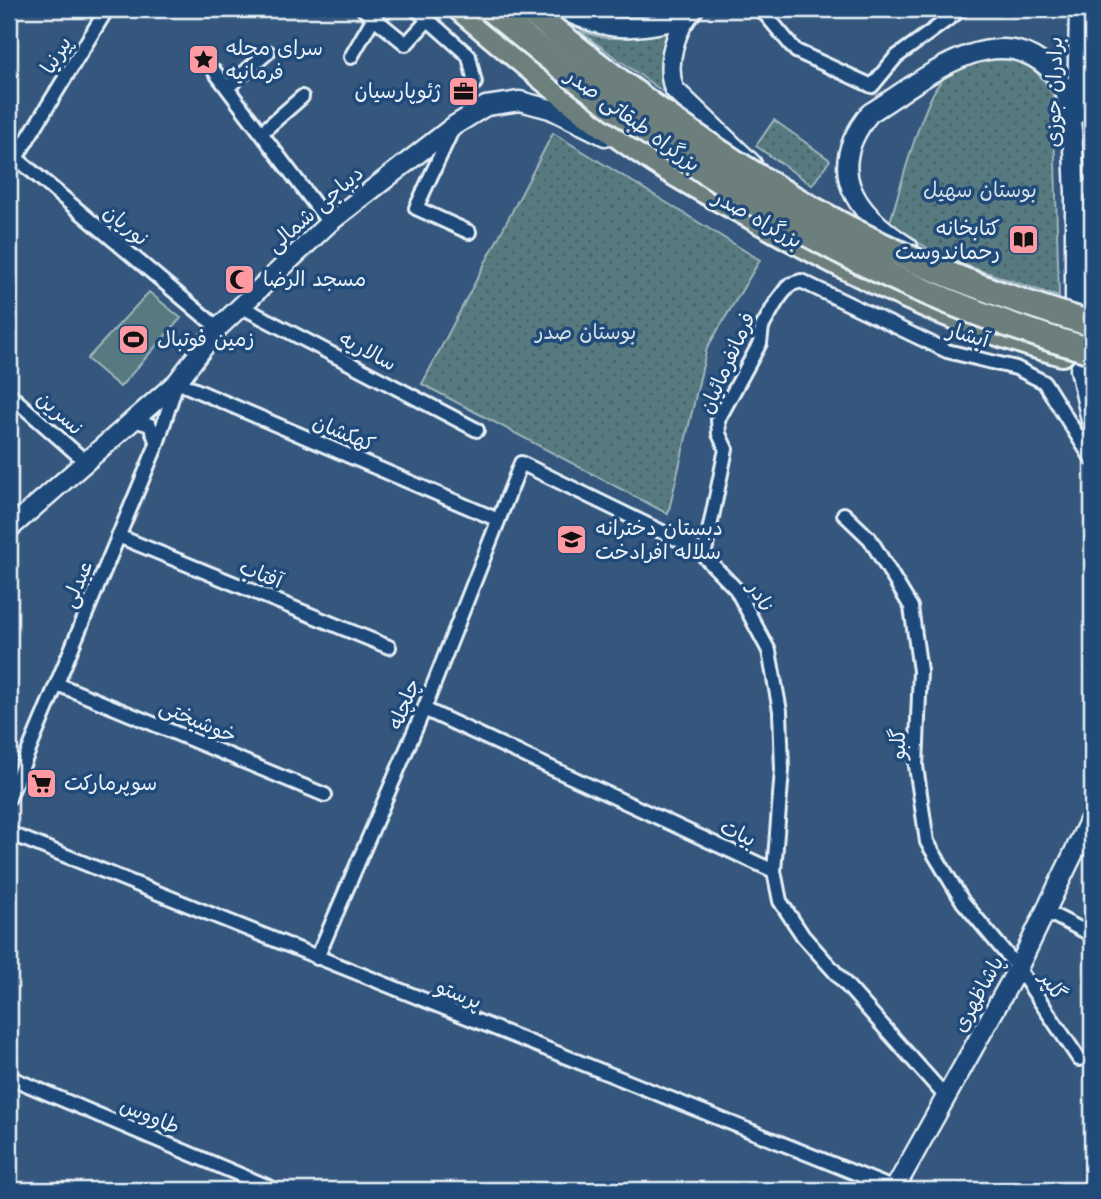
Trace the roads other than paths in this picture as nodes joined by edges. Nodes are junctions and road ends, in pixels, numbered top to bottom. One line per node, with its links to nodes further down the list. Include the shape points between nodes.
1 (107, 9): 25 (street, پیرنیا)
2 (363, 9): 14 (street)
3 (416, 9): 15 (street)
4 (461, 9): 26 (highway, بزرگراه صدر)
5 (490, 9): 37 (highway, بزرگراه طبقاتی صدر, bridge, via 663,146 827,244 886,276)
6 (528, 9): 35 (highway, بزرگراه طبقاتی صدر, bridge, via 579,51 760,178 874,241 947,274)
7 (534, 9): 27 (highway, بزرگراه صدر, via 580,47)
8 (561, 9): 16 (main road, via 593,24)
9 (592, 9): 16 (street)
10 (761, 9): 11 (street, via 796,51 872,86 896,57)
11 (962, 9)
12 (1079, 9): 28 (main road, برادران جوزی)
13 (689, 14): 16 (main road); 27 (main road, via 671,60 674,89)
14 (374, 17): 15 (street, via 406,44); 18 (street)
15 (428, 20): 20 (street, via 469,56)
16 (622, 29)
17 (268, 52): 21 (street)
18 (351, 57)
19 (215, 72): 21 (street)
20 (475, 83)
21 (227, 88): 24 (street)
22 (302, 97): 24 (street)
23 (455, 125): 26 (main road, دیباجی شمالی, via 486,106 520,102 550,108); 29 (main road, دیباجی شمالی); 30 (street, via 416,208)
24 (261, 133): 29 (street)
25 (12, 155): 36 (street, نوریان)
26 (649, 158): 37 (highway, بزرگراه صدر, via 857,275 1018,342)
27 (762, 174): 31 (highway, بزرگراه صدر)
28 (1084, 188): 31 (main road, via 1067,96 1054,71 1028,52 999,46 971,52 870,113 849,151 851,190 867,217); 34 (main road, برادران جوزی)
29 (329, 223): 33 (main road, دیباجی شمالی)
30 (470, 232)
31 (931, 263): 34 (highway, بزرگراه صدر, via 984,284)
32 (801, 282): 45 (street, آبشار, via 947,351 1016,368 1044,382); 52 (street, فرمانفرمائیان, via 789,285 777,301 718,420 726,449)
33 (240, 306): 36 (main road, دیباجی شمالی); 43 (street, سالاریه)
34 (1075, 307)
35 (1092, 324)
36 (218, 328): 38 (main road, دیباجی شمالی)
37 (1082, 358): 40 (main road)
38 (177, 382): 41 (main road, دیباجی شمالی); 44 (street, عبدلی); 49 (street, کهکشان)
39 (9, 394): 46 (street, نسرین)
40 (1088, 398): 42 (main road)
41 (131, 419): 44 (street, via 150,425); 46 (main road, دیباجی شمالی)
42 (1092, 425)
43 (477, 430)
44 (157, 444): 51 (street, عبدلی)
45 (1092, 459)
46 (85, 461): 50 (main road, دیباجی شمالی)
47 (521, 463): 49 (street, چلچله); 52 (street, نادر)
48 (844, 514): 64 (street, گلبو, via 870,539 911,607 920,671 916,766 927,842 963,902)
49 (496, 519): 55 (street, چلچله)
50 (9, 529)
51 (118, 536): 53 (street, آفتاب); 54 (street, عبدلی)
52 (704, 556): 60 (street, نادر, via 736,589 769,651 780,711 782,770)
53 (389, 647)
54 (57, 684): 56 (street, خوشبختی); 57 (street, عبدلی)
55 (424, 709): 60 (street, بیات); 63 (street, چلچله)
56 (324, 795)
57 (9, 798)
58 (1092, 816): 61 (main road, پاشاظهری)
59 (9, 832): 63 (street, پرستو)
60 (774, 871): 67 (street, بیات, via 780,901 803,936)
61 (1047, 912): 62 (street); 64 (main road, پاشاظهری)
62 (1092, 935)
63 (317, 958): 68 (street, پرستو)
64 (1018, 968): 65 (street, گلپر); 67 (main road, پاشاظهری)
65 (1079, 1059)
66 (9, 1077): 69 (street, طاووس)
67 (946, 1097): 68 (main road, پاشاظهری)
68 (895, 1189)
69 (276, 1190)

